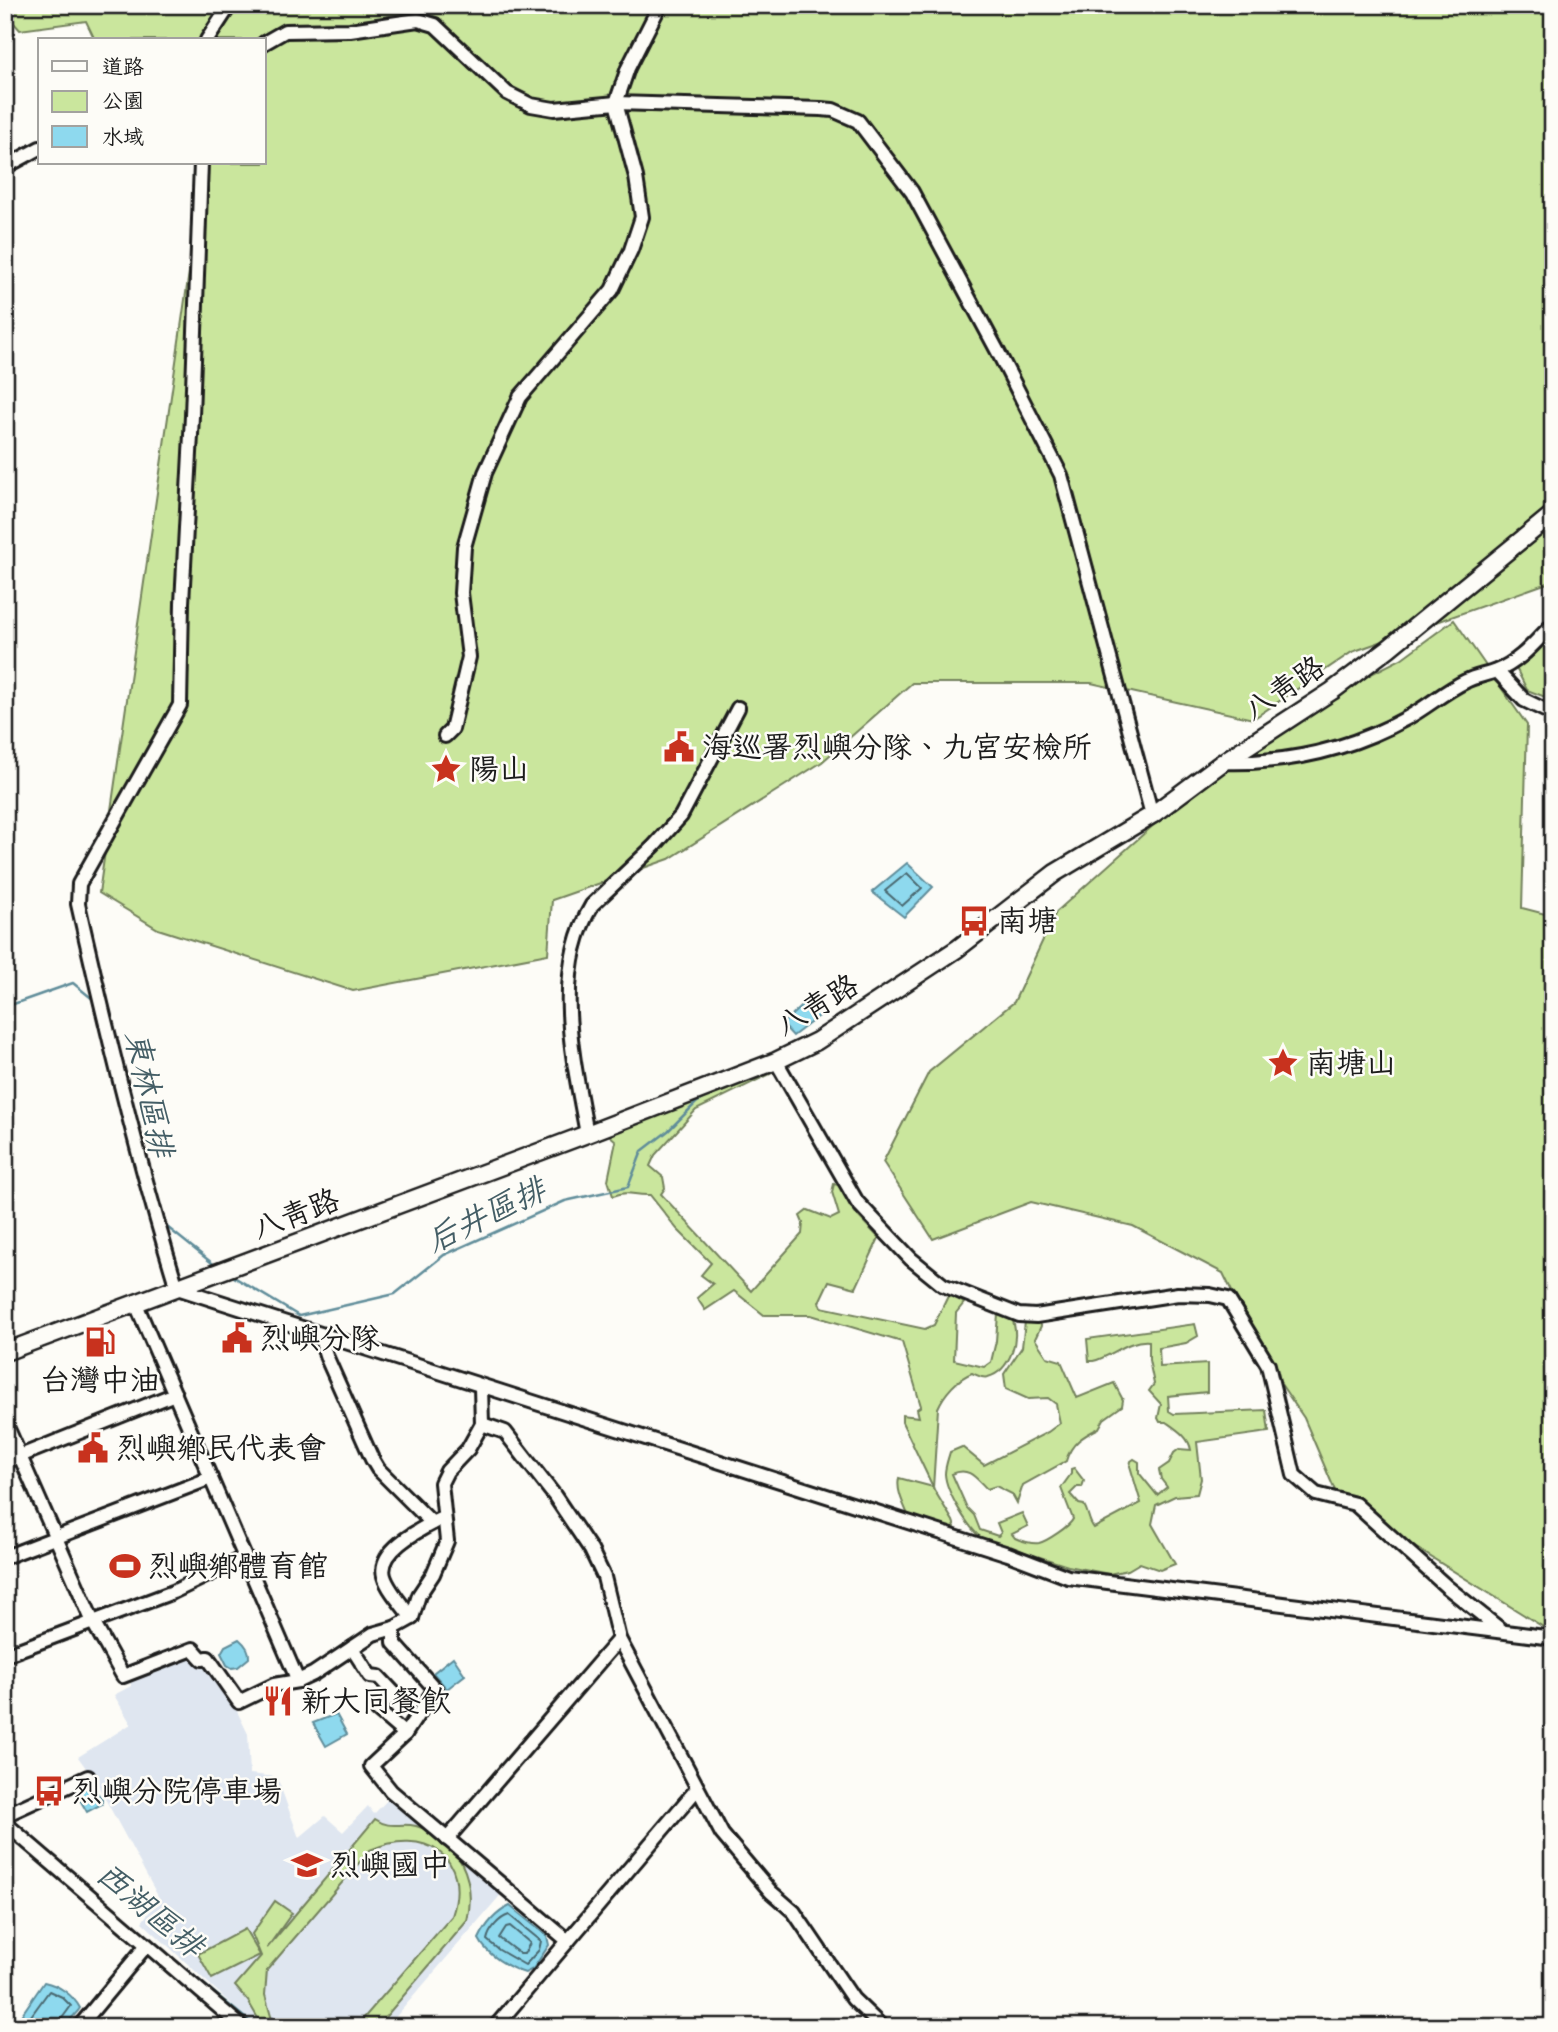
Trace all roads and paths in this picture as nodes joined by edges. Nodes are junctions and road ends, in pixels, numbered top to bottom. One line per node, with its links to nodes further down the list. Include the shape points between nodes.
1 (230, 5): 3 (street)
2 (660, 5): 5 (street)
3 (207, 38)
4 (266, 42): 5 (street, via 285,31 350,30 418,20 435,25 507,93 531,105 554,109)
5 (616, 103): 14 (street, via 642,216 612,290 520,397 485,473 464,547 461,593 470,657 452,729); 16 (street, via 833,110 858,121 912,192 1060,475)
6 (38, 149): 8 (street)
7 (201, 164): 19 (street, via 180,705 79,884 78,904 120,1081)
8 (5, 167)
9 (1553, 514): 15 (main road, 八青路, via 1390,648)
10 (1553, 624): 11 (street, via 1516,661)
11 (1497, 671): 13 (street, via 1524,700); 15 (street, via 1467,680 1383,730 1317,755)
12 (738, 708): 18 (street, via 681,816 586,915 570,982 569,1033)
13 (1553, 714)
14 (444, 736)
15 (1223, 762): 16 (main road, 八青路)
16 (1153, 815): 17 (main road, 八青路, via 1055,873 957,949 817,1041)
17 (776, 1061): 18 (main road, 八青路); 37 (street, via 857,1202 911,1259 943,1285 1019,1315 1036,1316 1178,1294 1228,1299 1268,1365 1294,1475 1316,1494 1355,1504)
18 (587, 1134): 19 (main road, 八青路)
19 (177, 1288): 20 (main road, 八青路); 21 (street)
20 (136, 1304): 22 (main road, 八青路); 24 (street)
21 (320, 1336): 23 (street); 30 (street, via 378,1469)
22 (5, 1352)
23 (481, 1387): 26 (street); 37 (street, via 1068,1577)
24 (175, 1394): 27 (street); 29 (street)
25 (5, 1422): 27 (street)
26 (482, 1424): 30 (street, via 441,1483); 39 (street, via 505,1432 591,1550 604,1577)
27 (20, 1456): 28 (street); 31 (street)
28 (5, 1462)
29 (211, 1478): 31 (street); 33 (street)
30 (438, 1520): 34 (street, via 447,1541); 34 (street, via 395,1547 383,1563 384,1576)
31 (56, 1538): 32 (street); 35 (street)
32 (5, 1557)
33 (245, 1557): 35 (street, via 173,1592); 42 (street)
34 (412, 1618): 36 (street)
35 (93, 1622): 41 (street); 42 (street, via 123,1676 193,1649 202,1659 208,1658 239,1702 274,1685)
36 (394, 1628): 40 (street, via 373,1634); 43 (street, via 394,1643 435,1689)
37 (1502, 1631): 38 (street)
38 (1553, 1638)
39 (619, 1639): 45 (street); 48 (street)
40 (352, 1648): 42 (street); 43 (street, via 370,1676 379,1676 394,1693 377,1710)
41 (5, 1655)
42 (298, 1681)
43 (405, 1734): 48 (street, via 371,1766 391,1791)
44 (88, 1777): 46 (street)
45 (697, 1789): 49 (street); 54 (street, via 722,1835 794,1912 853,1999)
46 (5, 1815)
47 (5, 1823): 50 (street)
48 (447, 1839): 49 (street)
49 (568, 1941): 53 (street)
50 (146, 1947): 51 (street); 52 (street)
51 (79, 2027)
52 (242, 2027)
53 (495, 2027)
54 (883, 2027)

